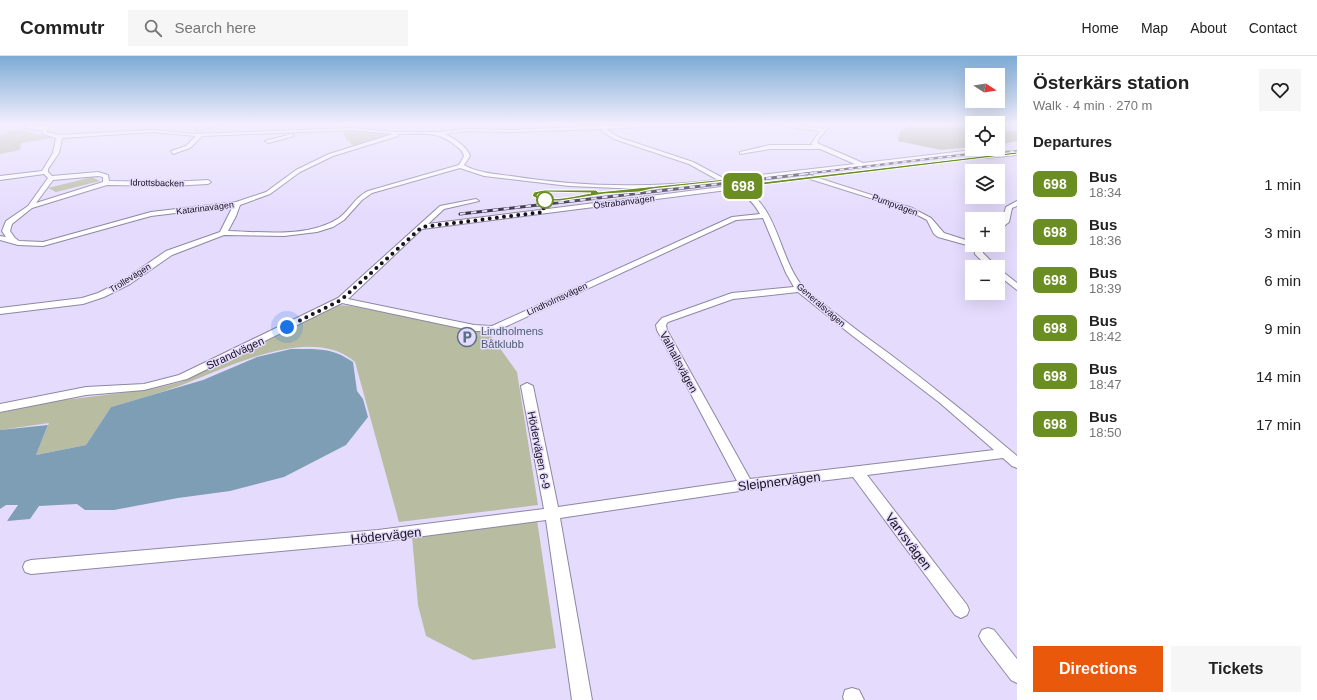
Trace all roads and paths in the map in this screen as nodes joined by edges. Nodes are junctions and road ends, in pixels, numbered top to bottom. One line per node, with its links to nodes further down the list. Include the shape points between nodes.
1 (55, 154): 10 (street)
2 (334, 154): 20 (street, Katarinavägen, via 298,171 268,192)
3 (467, 154): 9 (street)
4 (669, 154): 14 (street, Generalsvägen)
5 (837, 154): 8 (street)
6 (950, 154): 8 (street)
7 (1008, 154): 11 (street, Östrabanvägen)
8 (862, 164): 14 (street)
9 (461, 166): 14 (street, via 475,172 517,179 613,186 658,187); 26 (street, via 370,192 357,200 342,219 326,226 300,232 272,234)
10 (45, 172): 12 (street); 13 (street)
11 (809, 177): 17 (street, Östrabanvägen); 29 (street, Pumpvägen, via 910,209 929,219 941,235)
12 (0, 178)
13 (51, 178): 16 (street, via 101,174 106,176); 21 (street)
14 (726, 180): 17 (street, Generalsvägen)
15 (208, 182): 16 (street, Idrottsbacken)
16 (106, 183): 21 (street, Idrottsbacken)
17 (737, 186): 22 (street, Generalsvägen, via 754,200); 24 (street, Östrabanvägen)
18 (476, 201): 24 (street, Strandvägen, via 442,207)
19 (1017, 203): 23 (street, via 1009,207)
20 (237, 204): 26 (street); 28 (street, Katarinavägen, via 151,214 43,244 18,243)
21 (30, 207): 25 (street)
22 (765, 216): 34 (street, Generalsvägen, via 790,273); 35 (street, Lindholmsvägen, via 734,218 493,329 474,328)
23 (1005, 222)
24 (422, 227): 35 (street, Strandvägen)
25 (3, 230): 28 (street)
26 (223, 233): 36 (street, Trollevägen, via 170,253 127,282 92,299)
27 (0, 238): 28 (street, Katarinavägen)
28 (12, 240)
29 (965, 242)
30 (978, 252): 31 (street)
31 (985, 260)
32 (1005, 277): 33 (street)
33 (1017, 287)
34 (800, 289): 39 (street, Generalsvägen, via 944,400); 42 (street, Valhallsvägen, via 720,299 665,320 661,325)
35 (341, 300): 38 (street, Strandvägen, via 183,377 144,387 86,391)
36 (0, 311)
37 (527, 386): 43 (street, Hödervägen 6-9)
38 (0, 408)
39 (1006, 453): 40 (street, Generalsvägen); 41 (street, Sleipnervägen)
40 (1017, 463)
41 (857, 472): 42 (street, Sleipnervägen); 45 (street, Varvsvägen)
42 (746, 485): 43 (street, Sleipnervägen)
43 (552, 514): 44 (street, Hödervägen, via 378,536); 48 (street)
44 (31, 567)
45 (962, 610)
46 (988, 636): 47 (street)
47 (1017, 674)
48 (582, 700)

